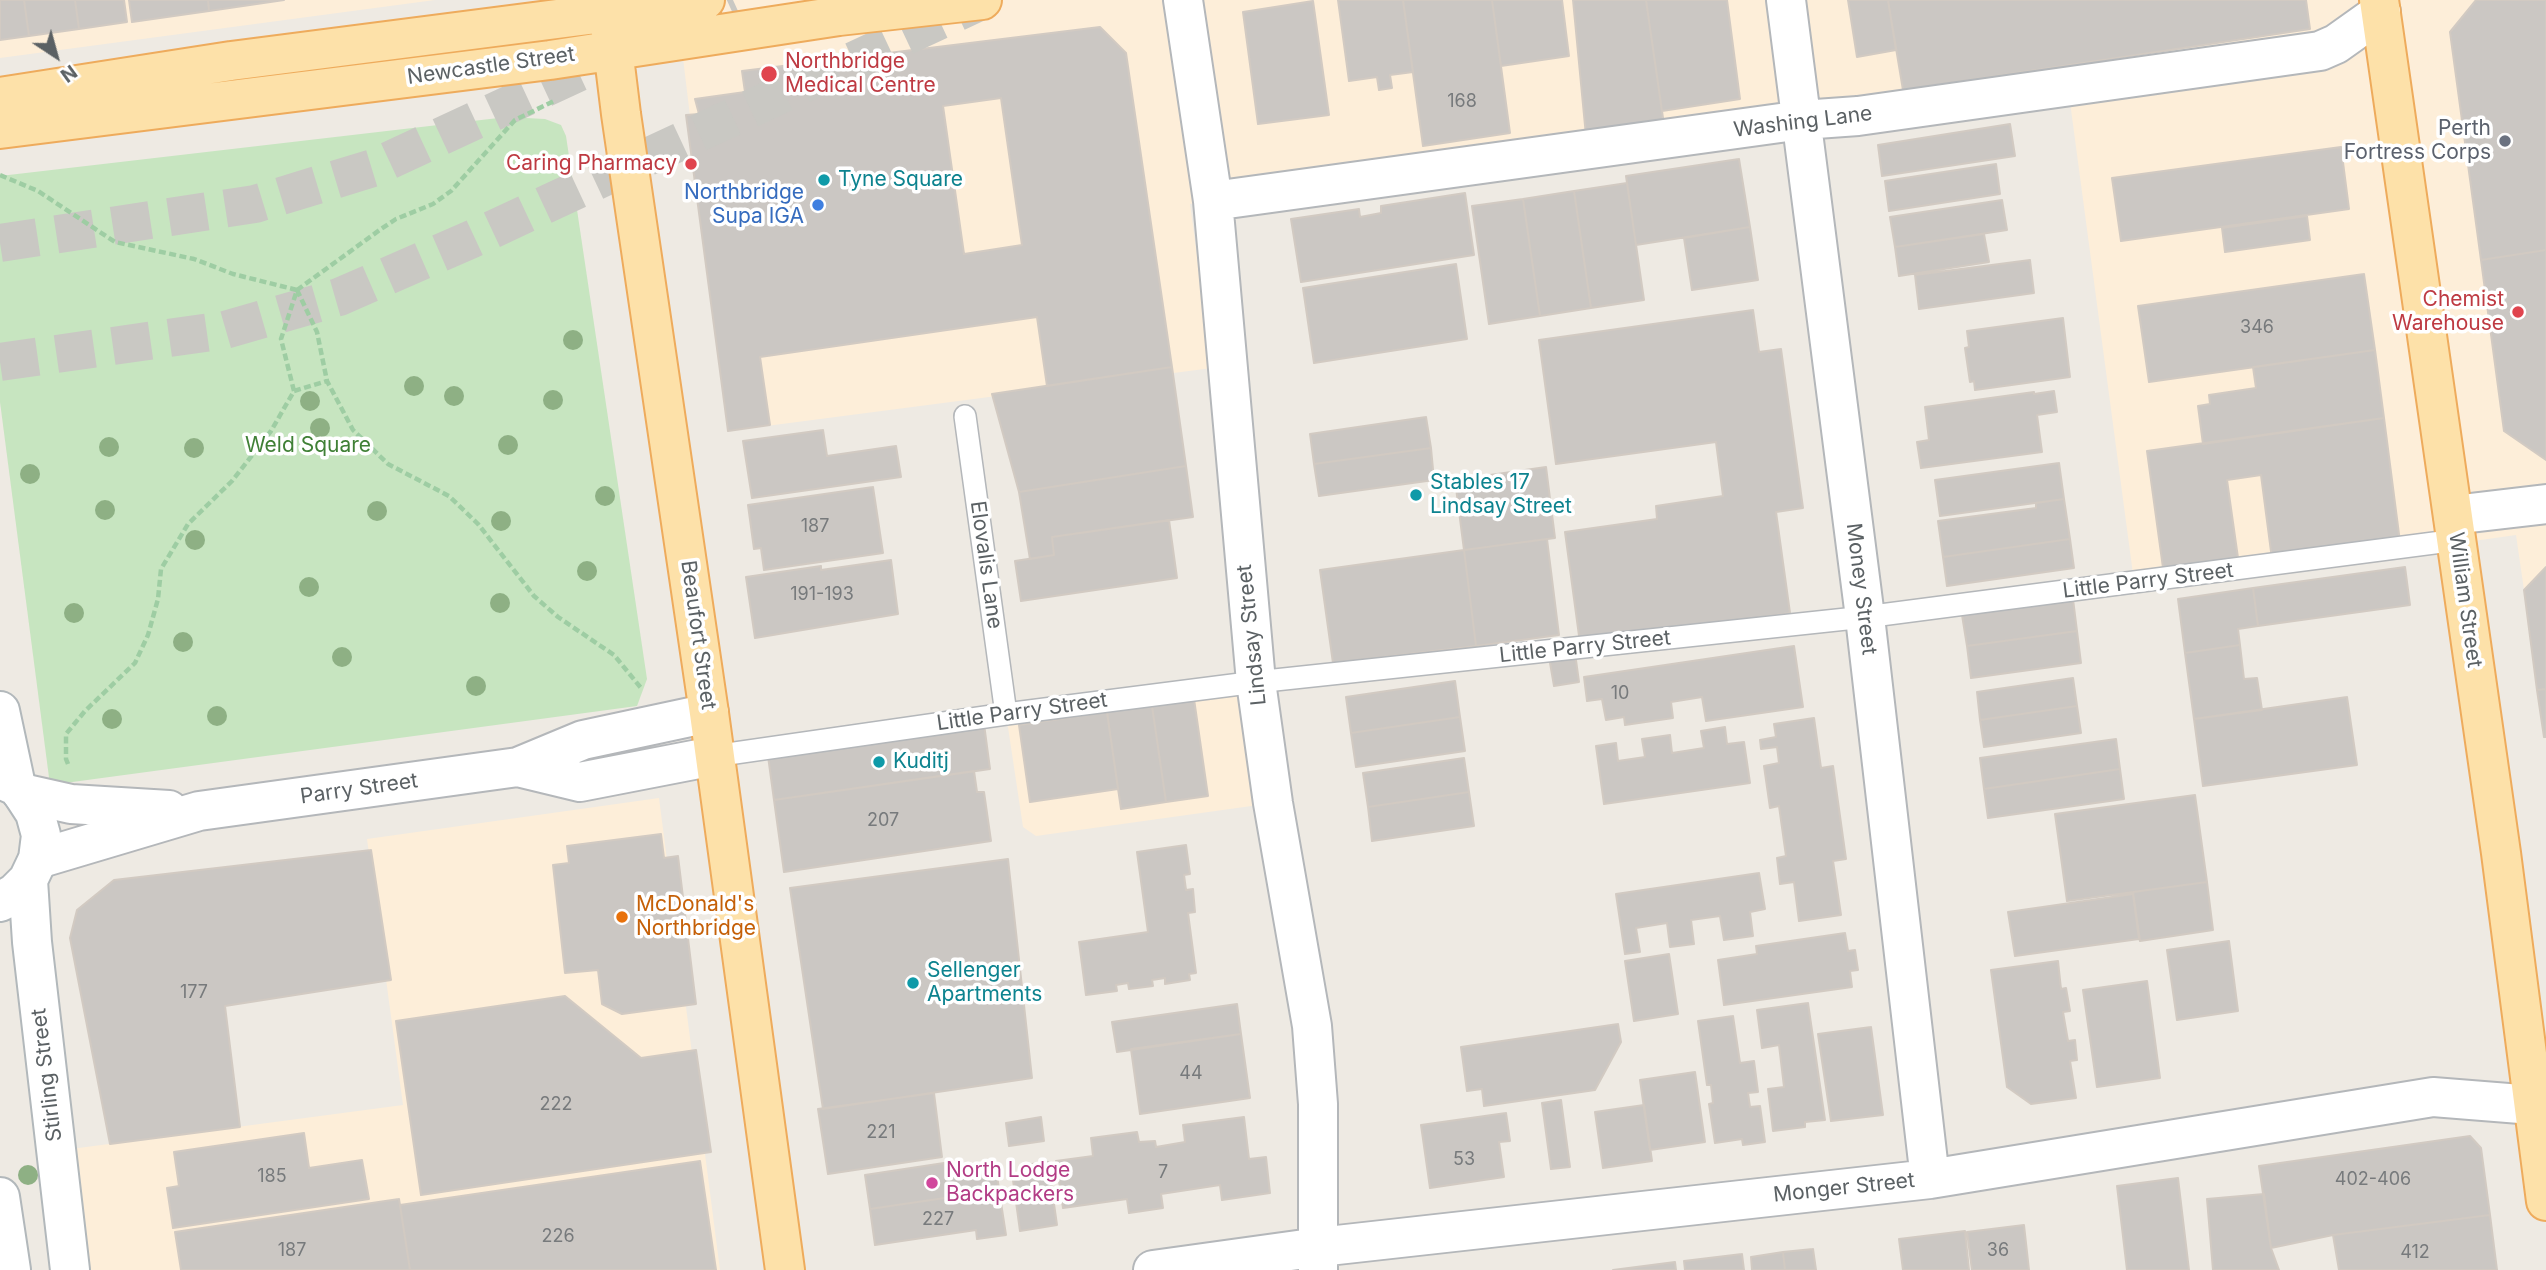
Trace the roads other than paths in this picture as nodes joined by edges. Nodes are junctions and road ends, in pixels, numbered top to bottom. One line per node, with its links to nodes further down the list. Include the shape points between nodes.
1 (705, 0): 7 (main road, Newcastle Street)
2 (982, 0): 6 (main road, Newcastle Street)
3 (1182, 0): 11 (street, Lindsay Street)
4 (1786, 0): 9 (street, Money Street)
5 (2380, 6): 9 (street, Washing Lane, via 2336,44 2320,51); 14 (main road, William Street)
6 (839, 8): 7 (main road, Newcastle Street)
7 (609, 21): 8 (main road, Newcastle Street, via 231,61); 10 (main road, Newcastle Street, via 537,61); 18 (main road, Beaufort Street)
8 (0, 97)
9 (1802, 120): 11 (street, Washing Lane); 15 (street, Money Street)
10 (0, 129)
11 (1213, 201): 16 (street, Lindsay Street)
12 (965, 416): 19 (lane, Elovalis Lane)
13 (2546, 504): 14 (street)
14 (2455, 527): 15 (lane, Little Parry Street); 25 (main road, William Street)
15 (1865, 617): 16 (lane, Little Parry Street); 26 (street, Money Street)
16 (1256, 682): 19 (lane, Little Parry Street); 29 (street, Lindsay Street, via 1312,1026 1318,1104)
17 (0, 710): 22 (street)
18 (709, 713): 20 (main road, Beaufort Street); 21 (street, Parry Street, via 583,740)
19 (1006, 714): 20 (lane, Little Parry Street)
20 (714, 756): 21 (street, Parry Street, via 580,782); 32 (main road, Beaufort Street)
21 (518, 767): 23 (street, Parry Street)
22 (13, 786): 23 (street, Parry Street, via 71,804); 24 (street, Stirling Street, via 35,813 41,835)
23 (199, 811): 24 (street, Parry Street)
24 (22, 880): 31 (street, Stirling Street)
25 (2533, 1105): 26 (street, Monger Street, via 2432,1097); 28 (main road, William Street)
26 (1930, 1179): 29 (street, Monger Street)
27 (0, 1198): 30 (street)
28 (2546, 1201)
29 (1318, 1259): 33 (street, Monger Street)
30 (10, 1270)
31 (70, 1270)
32 (785, 1270)
33 (1153, 1270)

